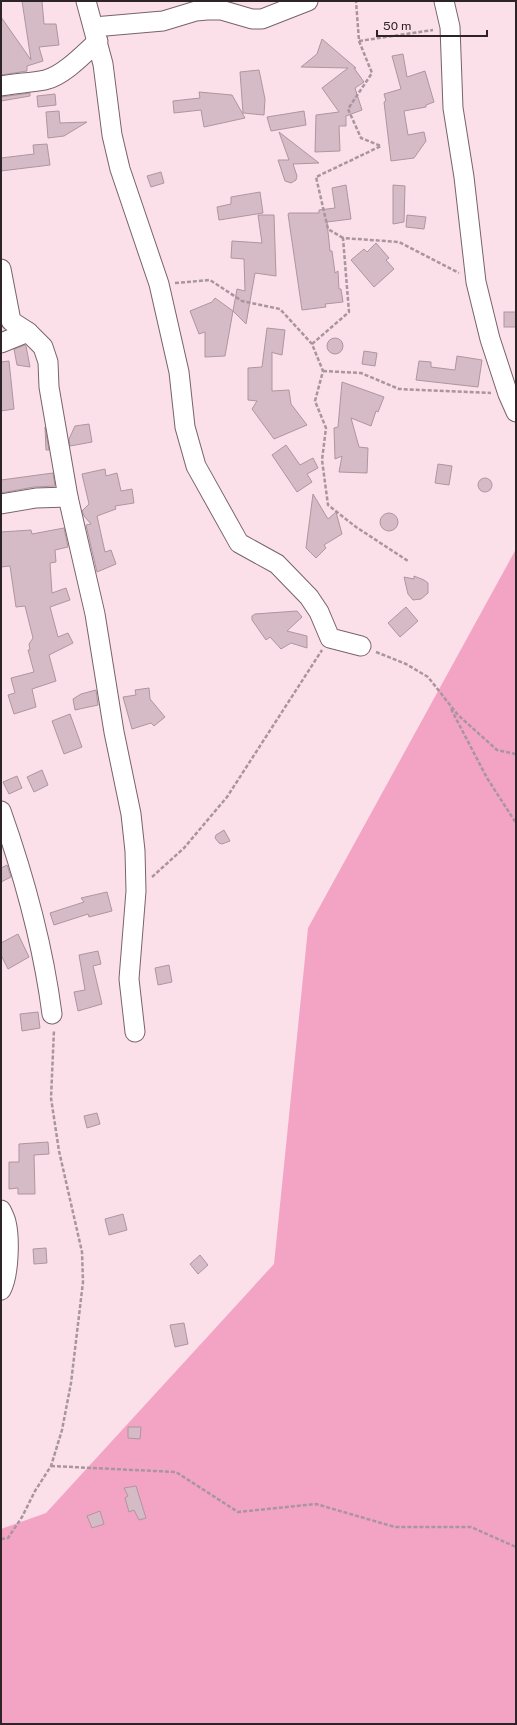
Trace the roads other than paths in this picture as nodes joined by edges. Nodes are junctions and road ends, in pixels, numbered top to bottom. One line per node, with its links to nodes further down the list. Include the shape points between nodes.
1 (86, 1): 4 (street)
2 (308, 1): 4 (street, via 262,19 252,19 221,10 196,10 162,21)
3 (444, 1): 9 (street, via 450,28 453,108 476,282 490,339)
4 (96, 34): 5 (street, via 69,68 46,80); 12 (street, via 103,64 112,135 120,169 159,284 179,372 185,427 196,466 239,543 277,564 309,597 319,612 330,638)
5 (1, 86)
6 (1, 269): 7 (street, via 11,322)
7 (28, 332): 8 (street); 10 (street, via 43,347 48,362 49,387)
8 (1, 343)
9 (516, 412)
10 (68, 497): 11 (street, via 36,498); 15 (street, via 95,614 114,732 131,814 136,891 129,979)
11 (1, 504)
12 (361, 646)
13 (1, 811): 14 (street, via 30,908)
14 (52, 1014)
15 (135, 1032)
16 (1, 1210): 17 (street, via 8,1234 5,1283)
17 (1, 1290)

